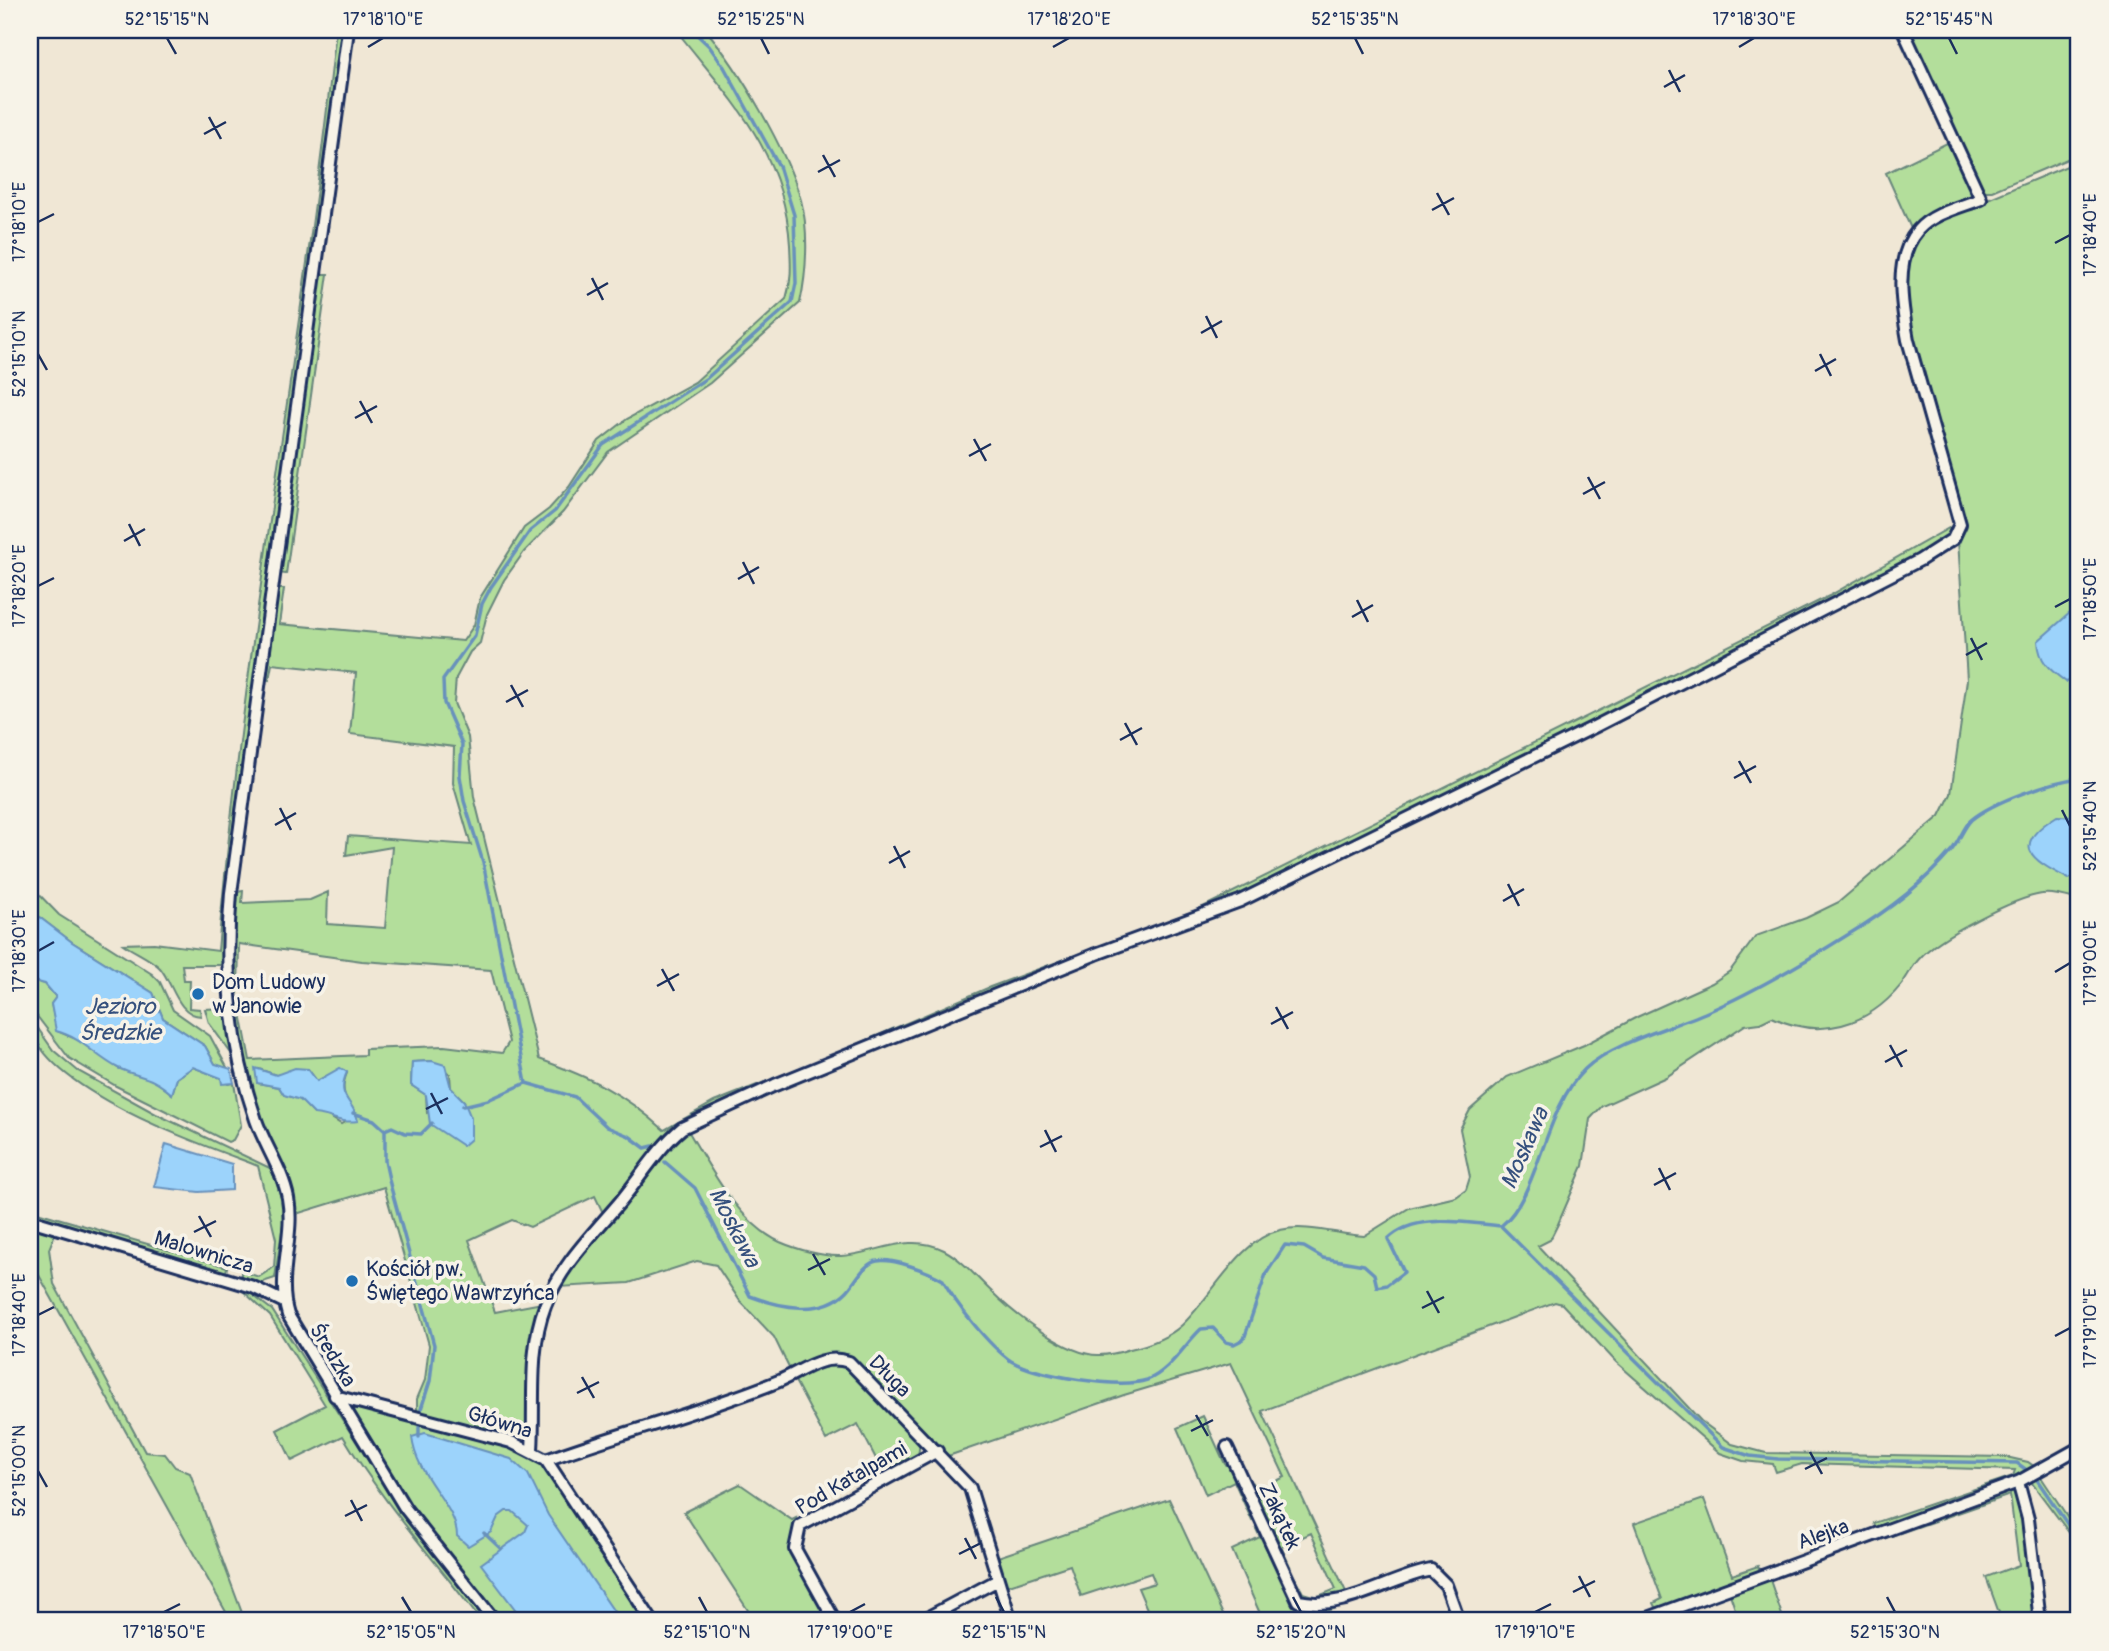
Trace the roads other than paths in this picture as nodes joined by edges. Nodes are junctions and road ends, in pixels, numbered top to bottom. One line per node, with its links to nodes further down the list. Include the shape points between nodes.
1 (348, 30): 4 (street, Średzka, via 231,893 226,967 229,1007 247,1087 288,1197)
2 (1903, 30): 8 (street, via 1981,199 1938,216 1918,230 1902,272 1908,340 1960,524 1953,539 1596,726 1240,901 1096,954 696,1120 670,1138 584,1242 545,1305 535,1353)
3 (30, 1220): 4 (street, Malownicza, via 253,1287)
4 (284, 1302): 5 (street, Średzka)
5 (335, 1396): 8 (street, Główna); 13 (street, Średzka, via 405,1508)
6 (1227, 1447): 18 (street, Zakątek, via 1298,1601 1319,1605 1341,1600 1431,1570 1446,1585)
7 (2079, 1448): 11 (street, Alejka)
8 (532, 1450): 10 (street, Główna)
9 (937, 1451): 10 (street, Długa, via 849,1362 830,1358 706,1409); 12 (street, Długa, via 970,1488); 15 (street, Pod Katalpami, via 800,1526 795,1549)
10 (546, 1460): 14 (street, Główna)
11 (2018, 1482): 19 (street, Alejka); 20 (street, via 2028,1519)
12 (998, 1580): 16 (street); 17 (street, Długa)
13 (495, 1621)
14 (652, 1621)
15 (835, 1621)
16 (921, 1621)
17 (1011, 1621)
18 (1459, 1621)
19 (1640, 1621)
20 (2040, 1621)

